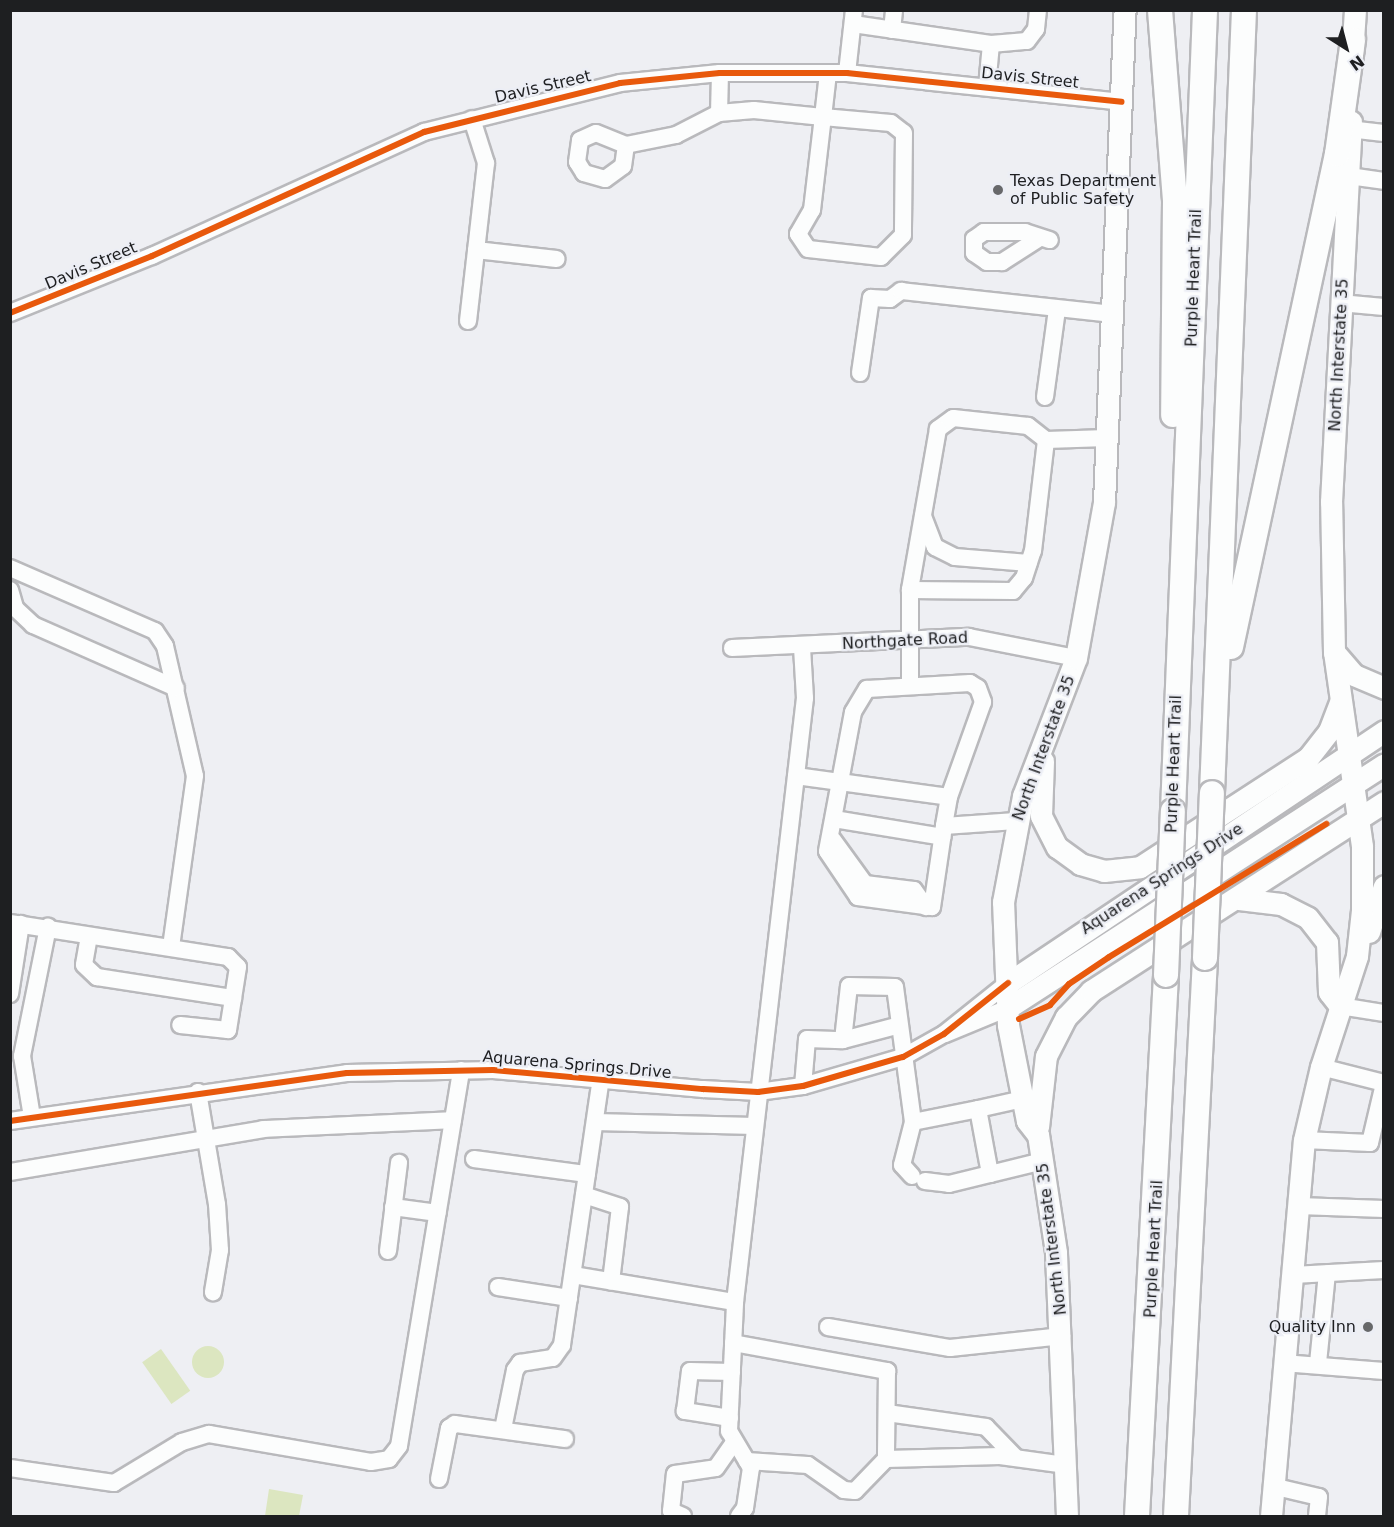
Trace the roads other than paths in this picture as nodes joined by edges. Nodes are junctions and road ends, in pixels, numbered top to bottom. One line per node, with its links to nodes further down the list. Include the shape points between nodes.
1 (894, 10): 9 (street)
2 (1038, 10): 11 (street, via 1036,29 1027,41)
3 (1125, 10): 16 (main road, North Interstate 35)
4 (1160, 10): 55 (highway, via 1175,201)
5 (1205, 10): 55 (highway, Purple Heart Trail)
6 (1244, 10): 52 (highway)
7 (1355, 10): 10 (main road)
8 (854, 17): 9 (street); 14 (street)
9 (892, 30): 11 (street)
10 (1353, 40): 20 (highway)
11 (991, 44): 15 (street)
12 (720, 73): 13 (street, Davis Street); 17 (street); 19 (street, Davis Street, via 620,83)
13 (828, 73): 14 (street, Davis Street); 18 (street)
14 (847, 73): 15 (street, Davis Street)
15 (987, 87): 16 (street, Davis Street)
16 (1121, 102): 31 (main road, North Interstate 35)
17 (719, 113): 18 (street, via 754,110); 22 (street, via 676,135)
18 (823, 117): 18 (street, via 812,210 800,226 801,241 807,249 881,257 903,235 908,140 891,123)
19 (471, 119): 25 (street, via 486,163); 30 (street, Davis Street, via 424,132 152,256)
20 (1345, 128): 21 (street); 23 (main road, North Interstate 35); 52 (highway)
21 (1383, 133)
22 (626, 145)
23 (1349, 176): 24 (street); 27 (main road, North Interstate 35)
24 (1383, 181)
25 (476, 250): 26 (street); 32 (street)
26 (556, 259)
27 (1340, 303): 28 (street); 45 (main road, North Interstate 35, via 1331,502)
28 (1383, 307)
29 (1057, 309): 31 (street); 33 (street, via 921,290 901,291 890,299 871,298); 34 (street)
30 (10, 313)
31 (1112, 314): 35 (main road, North Interstate 35)
32 (468, 321)
33 (860, 373)
34 (1045, 397)
35 (1107, 438): 36 (street); 46 (main road, North Interstate 35, via 1104,502)
36 (1046, 440): 37 (street, via 1028,426 953,418 938,429); 38 (street)
37 (923, 515): 38 (street, via 935,547 955,557); 41 (street)
38 (1029, 563): 41 (street, via 1013,591)
39 (10, 568): 49 (street, via 155,631)
40 (10, 590): 49 (street, via 15,608 33,625)
41 (910, 590): 42 (street)
42 (907, 638): 44 (street, Northgate Road); 46 (street, Northgate Road, via 969,636); 47 (street)
43 (732, 648): 44 (street, Northgate Road)
44 (802, 648): 57 (street, via 805,698)
45 (1334, 652): 48 (main road, via 1354,675); 50 (main road, North Interstate 35)
46 (1076, 658): 53 (main road, North Interstate 35)
47 (910, 685): 58 (street, via 867,689 858,696); 60 (street, via 970,683 978,688 983,702)
48 (1383, 687)
49 (176, 688): 72 (street, via 195,776)
50 (1340, 700): 53 (main road, via 1329,731 1308,758 1140,867 1104,871 1080,864 1057,847 1041,816); 54 (main road, North Interstate 35)
51 (1383, 731): 54 (main road, Aquarena Springs Drive)
52 (1214, 741): 149 (highway, bridge)
53 (1044, 745): 63 (main road, North Interstate 35)
54 (1349, 758): 59 (main road, North Interstate 35); 74 (main road, Aquarena Springs Drive)
55 (1174, 760): 125 (highway, Purple Heart Trail, bridge)
56 (1383, 764): 59 (main road, Aquarena Springs Drive)
57 (796, 776): 58 (street); 91 (street)
58 (838, 784): 60 (street); 62 (street)
59 (1354, 786): 64 (main road, North Interstate 35); 78 (main road, Aquarena Springs Drive)
60 (949, 797): 65 (street)
61 (1383, 802): 64 (main road)
62 (834, 819): 65 (street); 65 (street, via 828,851 858,897 932,908)
63 (1016, 821): 65 (street); 74 (main road, North Interstate 35, via 1003,902)
64 (1359, 821): 67 (main road); 73 (main road, North Interstate 35, via 1364,882)
65 (943, 831)
66 (1383, 886): 69 (main road)
67 (1239, 899): 77 (main road, via 1262,899 1308,918 1327,942 1329,992); 100 (main road, via 1108,978 1066,1017 1040,1081)
68 (16, 923): 70 (street); 75 (street)
69 (1378, 926): 73 (main road)
70 (48, 927): 71 (street); 94 (street, via 22,1056)
71 (89, 936): 72 (street); 76 (street, via 84,966 96,976)
72 (171, 946): 76 (street, via 234,962)
73 (1358, 956): 77 (main road, North Interstate 35)
74 (1008, 983): 78 (main road, North Interstate 35); 82 (street, Aquarena Springs Drive)
75 (10, 994)
76 (233, 998): 80 (street, via 228,1030)
77 (1340, 1006): 79 (street); 85 (main road, North Interstate 35)
78 (1006, 1009): 82 (street, Aquarena Springs Drive); 92 (main road, North Interstate 35)
79 (1383, 1012)
80 (180, 1025)
81 (896, 1026): 83 (street); 83 (street, via 894,987 849,986); 84 (street)
82 (944, 1034): 84 (street, Aquarena Springs Drive)
83 (843, 1040): 89 (street, via 807,1039)
84 (903, 1057): 89 (street, Aquarena Springs Drive); 98 (street)
85 (1321, 1067): 88 (street); 102 (main road, North Interstate 35)
86 (461, 1070): 87 (street, Aquarena Springs Drive); 90 (street, Aquarena Springs Drive, via 347,1073); 95 (street)
87 (601, 1079): 91 (street, Aquarena Springs Drive); 97 (street)
88 (1383, 1084): 102 (street, via 1370,1143)
89 (803, 1086): 91 (street, Aquarena Springs Drive)
90 (198, 1092): 94 (street, Aquarena Springs Drive); 101 (street)
91 (758, 1092): 99 (street)
92 (1023, 1098): 93 (street); 100 (main road, North Interstate 35, via 1027,1121)
93 (978, 1109): 98 (street); 108 (street)
94 (32, 1117): 96 (street, Aquarena Springs Drive)
95 (453, 1120): 101 (street, via 356,1121); 113 (street)
96 (10, 1121)
97 (595, 1122): 99 (street); 107 (street)
98 (913, 1122): 108 (street, via 902,1165 919,1179 950,1184)
99 (755, 1126): 123 (street)
100 (1038, 1135): 104 (main road, North Interstate 35)
101 (206, 1138): 106 (street); 121 (street, via 219,1250)
102 (1304, 1140): 110 (main road, North Interstate 35)
103 (474, 1158): 107 (street)
104 (1043, 1161): 108 (street); 126 (main road, North Interstate 35)
105 (399, 1163): 111 (street)
106 (10, 1172)
107 (587, 1174): 109 (street)
108 (990, 1174)
109 (584, 1195): 117 (street); 119 (street, via 620,1206)
110 (1299, 1206): 112 (street); 118 (main road, North Interstate 35)
111 (393, 1207): 113 (street); 114 (street)
112 (1383, 1209)
113 (438, 1212): 141 (street, via 399,1446 389,1459 372,1462 209,1434 182,1442 114,1483)
114 (388, 1251)
115 (1383, 1270): 116 (street)
116 (1327, 1273): 118 (street); 129 (street)
117 (573, 1275): 119 (street); 122 (street)
118 (1293, 1275): 128 (main road, North Interstate 35)
119 (611, 1281): 123 (street)
120 (498, 1287): 122 (street)
121 (213, 1292)
122 (569, 1298): 134 (street, via 559,1352 515,1370)
123 (735, 1302): 127 (street)
124 (828, 1327): 126 (street, via 950,1348)
125 (1149, 1332): 147 (highway); 148 (highway, Purple Heart Trail)
126 (1062, 1336): 140 (main road, North Interstate 35)
127 (733, 1343): 131 (street); 132 (street, via 880,1365 890,1379)
128 (1283, 1363): 129 (street); 143 (main road, North Interstate 35)
129 (1318, 1363): 130 (street)
130 (1383, 1371)
131 (732, 1372): 133 (street); 133 (street, via 690,1371 686,1410)
132 (887, 1413): 137 (street, via 986,1427); 138 (street)
133 (730, 1418): 136 (street)
134 (503, 1429): 135 (street); 142 (street, via 463,1423 448,1428)
135 (565, 1439)
136 (733, 1444): 139 (street); 144 (street, via 716,1468 675,1474 672,1510)
137 (1016, 1458): 138 (street); 140 (street)
138 (886, 1459): 139 (street, via 855,1491 844,1490 808,1464)
139 (747, 1461): 145 (street, via 745,1508)
140 (1066, 1465): 146 (main road, North Interstate 35)
141 (10, 1468)
142 (439, 1479)
143 (1272, 1486): 150 (main road, North Interstate 35); 151 (street, via 1319,1497)
144 (683, 1516)
145 (739, 1516)
146 (1067, 1516)
147 (1122, 1516)
148 (1137, 1516)
149 (1177, 1516)
150 (1271, 1516)
151 (1317, 1516)

